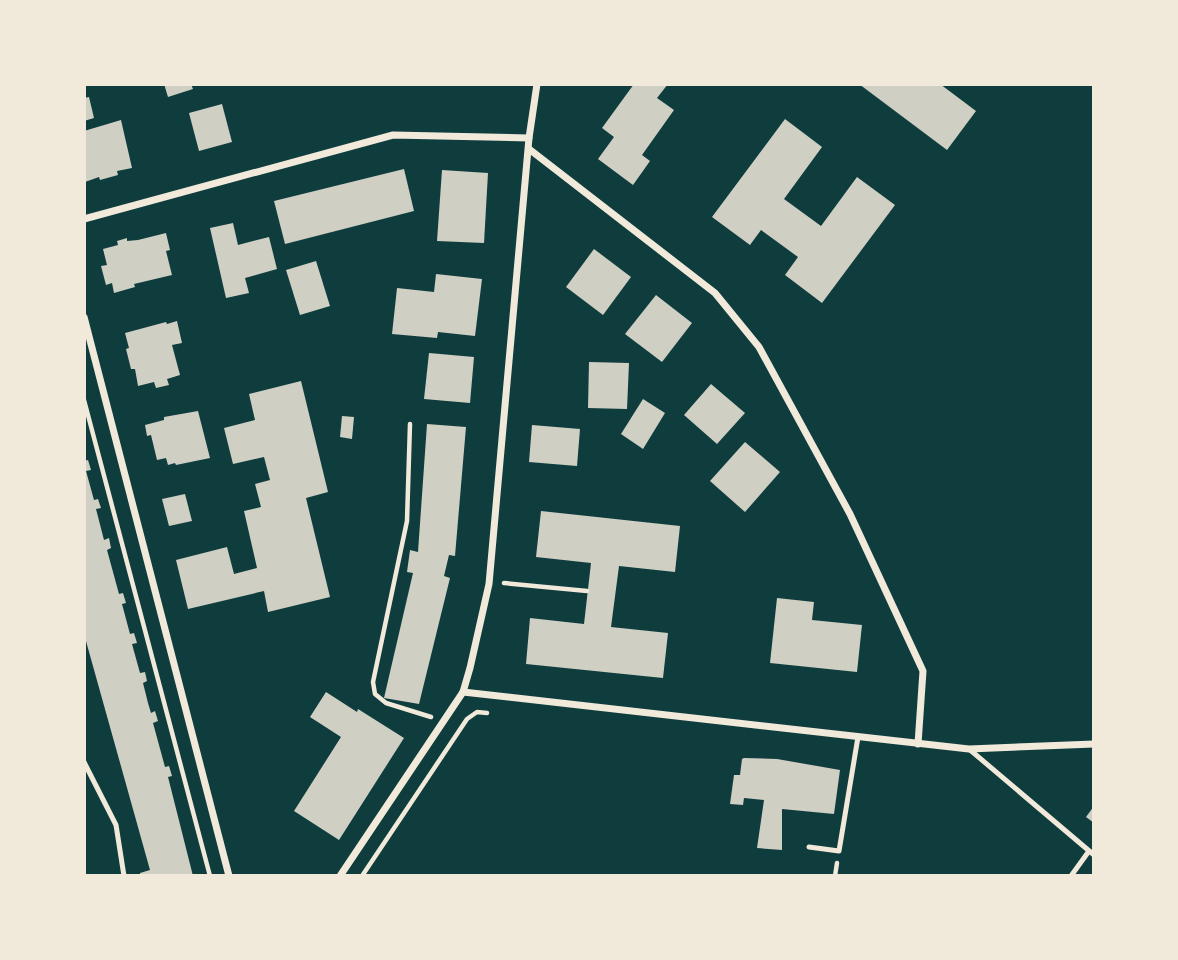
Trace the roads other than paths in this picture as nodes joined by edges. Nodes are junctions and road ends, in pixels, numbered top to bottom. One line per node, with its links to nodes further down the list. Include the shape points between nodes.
1 (537, 84): 2 (street)
2 (529, 138): 3 (street); 4 (street, via 393,135)
3 (529, 149): 6 (street, via 489,584); 8 (street, via 715,293 759,346 850,514 923,671)
4 (84, 219)
5 (84, 317): 15 (street)
6 (463, 692): 7 (street); 16 (street)
7 (858, 737): 8 (street); 12 (lane, via 839,851)
8 (918, 744): 10 (street)
9 (1094, 744): 10 (street)
10 (970, 750): 13 (lane)
11 (84, 762): 14 (lane, via 116,825)
12 (810, 847)
13 (1091, 853): 17 (lane)
14 (124, 876)
15 (229, 876)
16 (340, 876)
17 (1072, 876)

